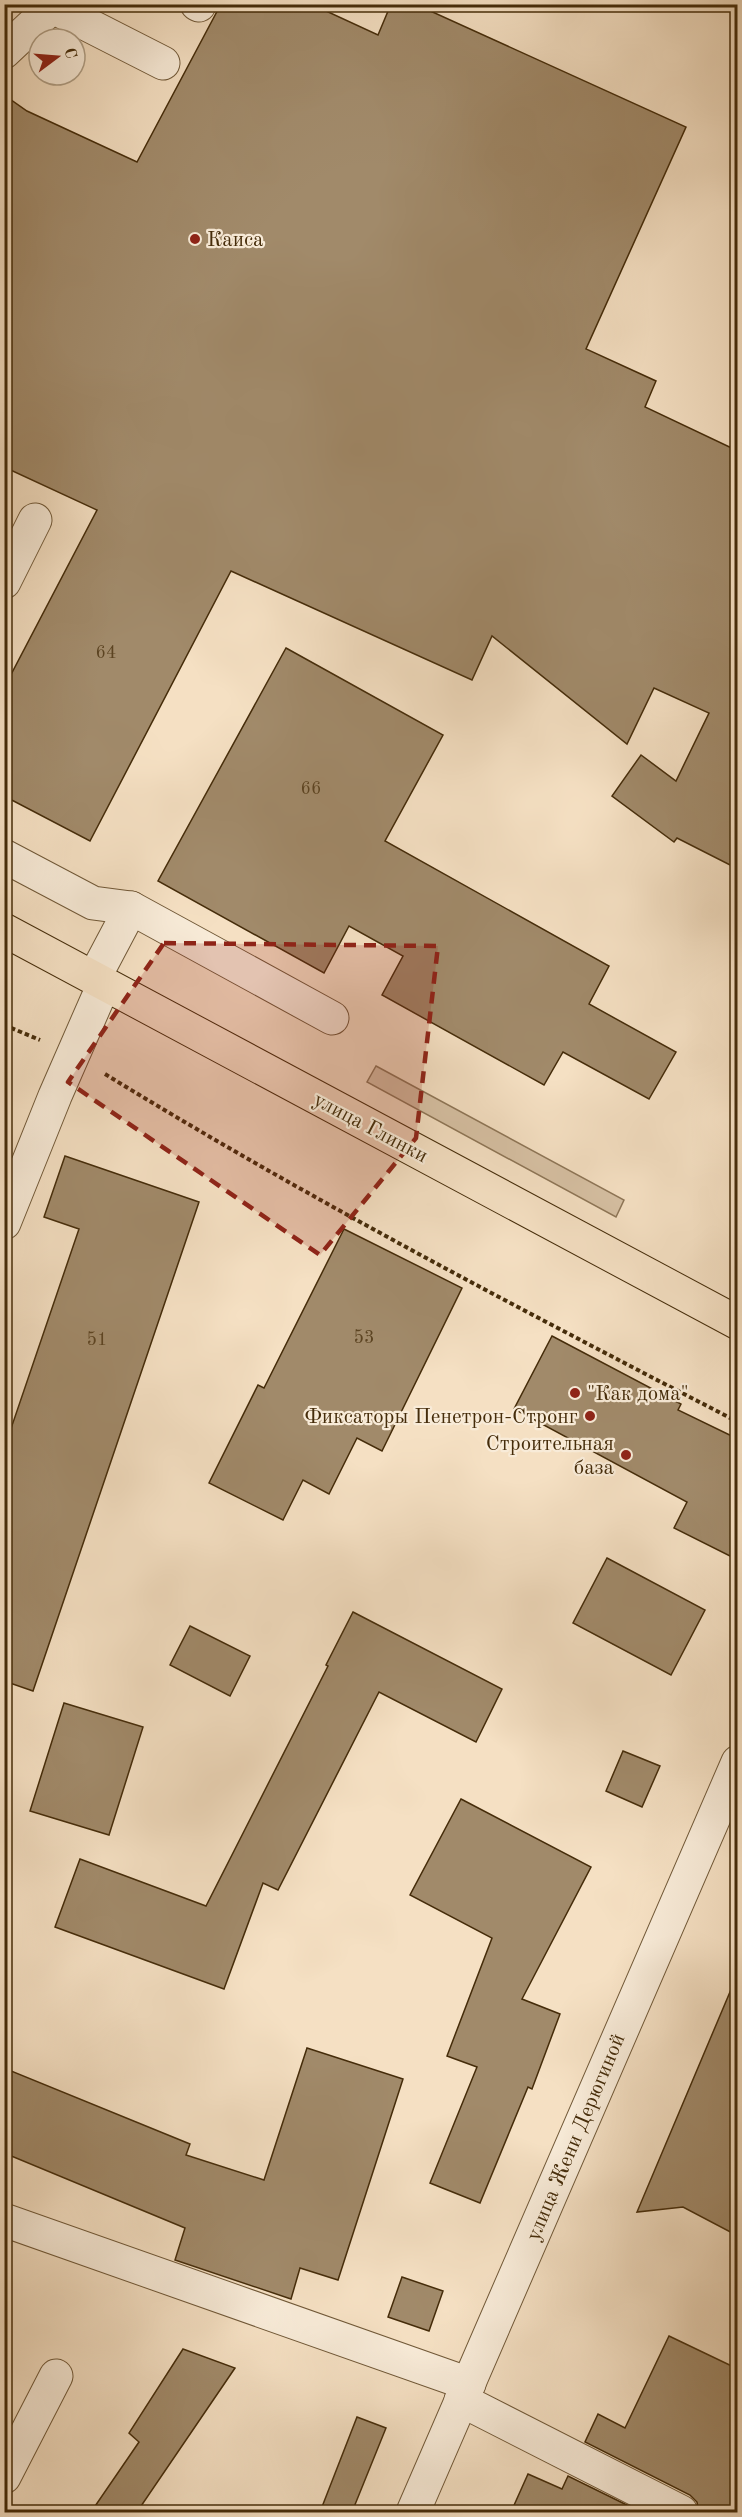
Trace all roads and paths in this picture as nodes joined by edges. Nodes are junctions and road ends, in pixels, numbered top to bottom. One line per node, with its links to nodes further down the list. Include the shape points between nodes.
1 (54, 6): 2 (street); 3 (street)
2 (4, 52)
3 (163, 63)
4 (35, 520): 5 (street)
5 (4, 582)
6 (4, 856): 7 (street, via 93,903)
7 (131, 908): 9 (street); 10 (street)
8 (4, 930): 9 (main road, улица Глинки)
9 (99, 981): 12 (street); 14 (main road, улица Глинки)
10 (332, 1018)
11 (4, 1025): 12 (path)
12 (73, 1055): 13 (street); 15 (path, via 368,1228)
13 (4, 1222)
14 (738, 1323)
15 (738, 1422)
16 (738, 1762): 19 (street, улица Жени Дерюгиной)
17 (4, 2220): 19 (street)
18 (56, 2376): 20 (street)
19 (465, 2392): 21 (street, улица Жени Дерюгиной); 22 (street)
20 (4, 2477)
21 (413, 2512)
22 (681, 2512)

